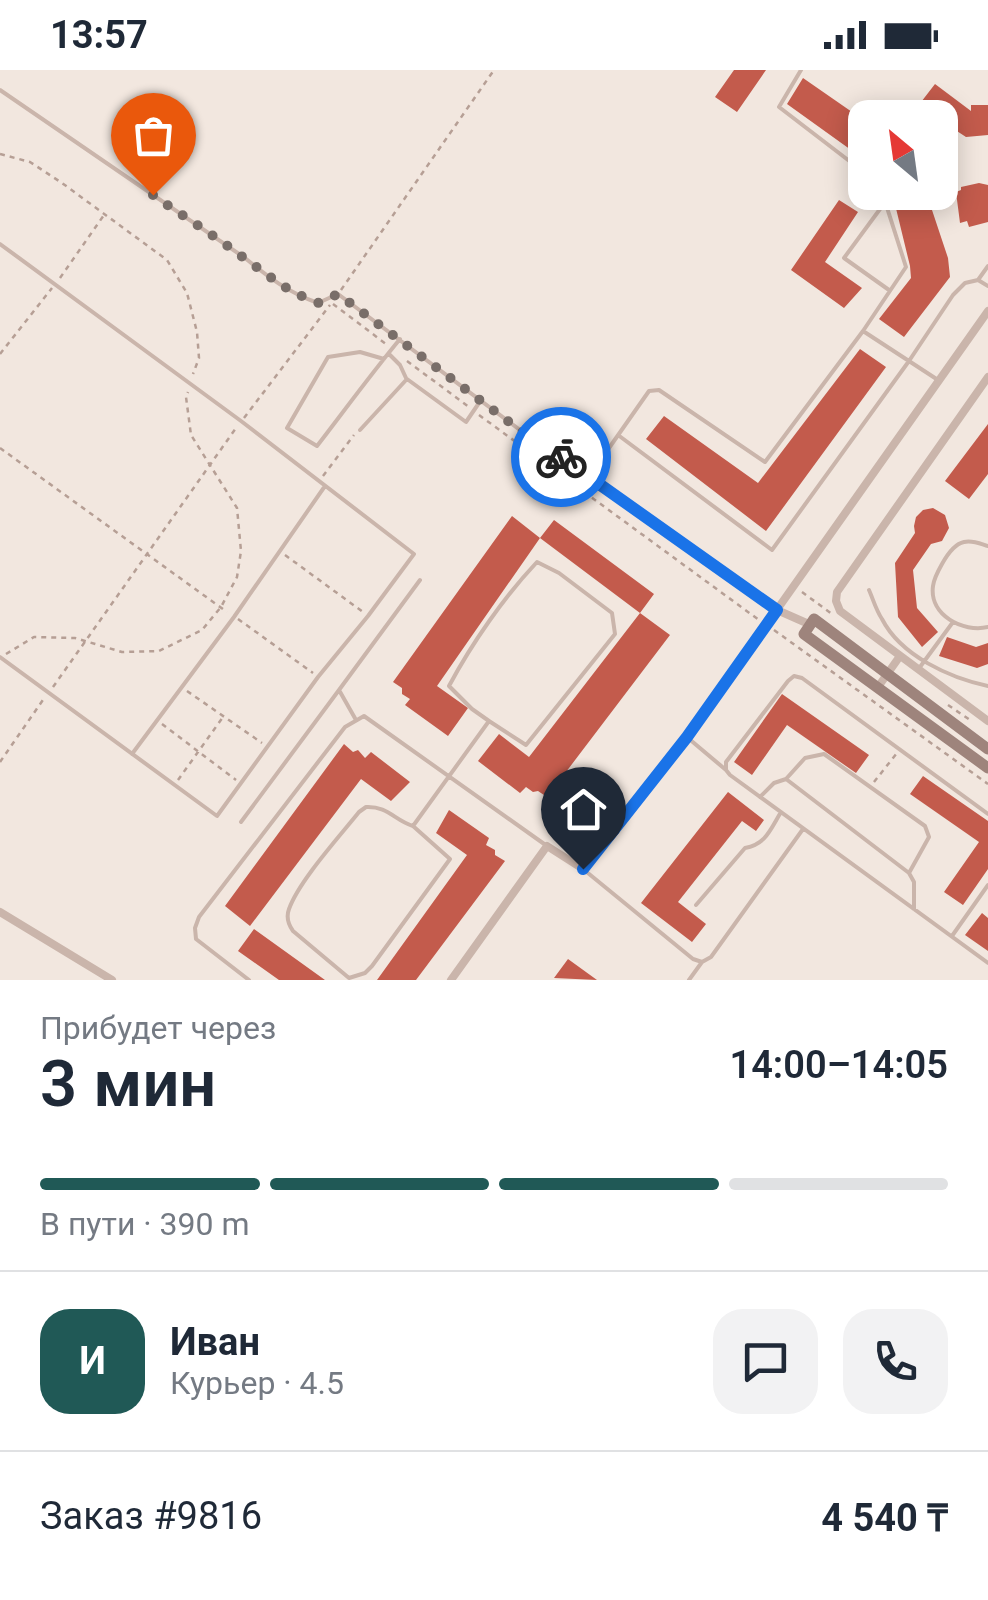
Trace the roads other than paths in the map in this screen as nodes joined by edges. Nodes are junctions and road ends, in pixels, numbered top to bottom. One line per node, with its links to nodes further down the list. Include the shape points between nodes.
1 (802, 70): 3 (lane, via 779,107)
2 (0, 90): 13 (lane, via 275,283 318,303 338,294)
3 (848, 159)
4 (880, 210): 10 (lane, via 844,258)
5 (886, 210): 10 (lane, via 906,267)
6 (0, 244): 24 (lane)
7 (988, 266): 8 (lane)
8 (978, 280): 9 (lane); 16 (lane, via 953,294)
9 (988, 286)
10 (889, 290): 12 (lane)
11 (988, 311): 19 (street)
12 (862, 331): 16 (lane); 22 (lane, via 765,462 659,390 649,391)
13 (398, 342): 14 (lane); 20 (lane)
14 (388, 354): 15 (lane); 18 (lane)
15 (384, 360): 15 (lane, via 317,446 287,428 328,357 360,352)
16 (909, 361): 19 (lane); 22 (lane, via 772,550)
17 (988, 377): 32 (street, via 837,592 840,610)
18 (407, 379): 20 (lane, via 466,422); 21 (lane)
19 (939, 380): 28 (street)
20 (480, 400): 23 (lane)
21 (360, 430)
22 (618, 435): 23 (lane)
23 (588, 478): 28 (lane)
24 (325, 486): 45 (lane); 45 (lane, via 414,554 217,816)
25 (988, 546): 29 (lane, via 959,543 933,581 932,598)
26 (420, 580): 39 (lane)
27 (869, 590): 34 (lane, via 882,622)
28 (777, 610): 30 (street); 43 (street)
29 (953, 622): 31 (lane); 34 (lane)
30 (810, 626): 36 (street, via 814,618); 38 (street, via 804,634)
31 (988, 627)
32 (900, 656): 35 (street); 36 (street)
33 (0, 657): 45 (lane)
34 (925, 660): 35 (lane); 37 (lane)
35 (918, 669): 42 (street)
36 (886, 674): 38 (street); 44 (street)
37 (988, 686)
38 (878, 687): 46 (street)
39 (339, 690): 40 (lane); 53 (lane)
40 (356, 720): 48 (lane, via 364,716); 68 (lane, via 199,917 196,939)
41 (489, 720): 41 (lane, via 526,745 615,634 612,612 538,562 448,686); 48 (lane)
42 (988, 721)
43 (687, 737): 47 (lane); 57 (street)
44 (988, 749)
45 (132, 754)
46 (988, 768)
47 (726, 770): 50 (lane); 52 (lane, via 794,676)
48 (448, 774): 54 (lane); 56 (lane)
49 (786, 779): 50 (lane); 58 (lane); 58 (lane, via 805,758 824,754 925,826 929,838)
50 (760, 797): 51 (lane)
51 (781, 812): 55 (lane); 61 (lane, via 762,843 745,848)
52 (988, 814)
53 (241, 822)
54 (412, 826): 54 (lane, via 380,806 358,812 288,911 293,931 349,978 372,966 450,860)
55 (804, 829): 62 (lane); 65 (lane)
56 (547, 846): 57 (street); 69 (street)
57 (583, 869): 65 (lane)
58 (909, 873): 62 (lane)
59 (988, 886): 60 (lane)
60 (986, 894): 64 (lane)
61 (696, 906)
62 (914, 909): 64 (lane)
63 (0, 912): 67 (street)
64 (952, 936): 66 (lane)
65 (702, 962): 70 (lane)
66 (988, 963)
67 (112, 980)
68 (250, 980)
69 (451, 980)
70 (689, 980)

